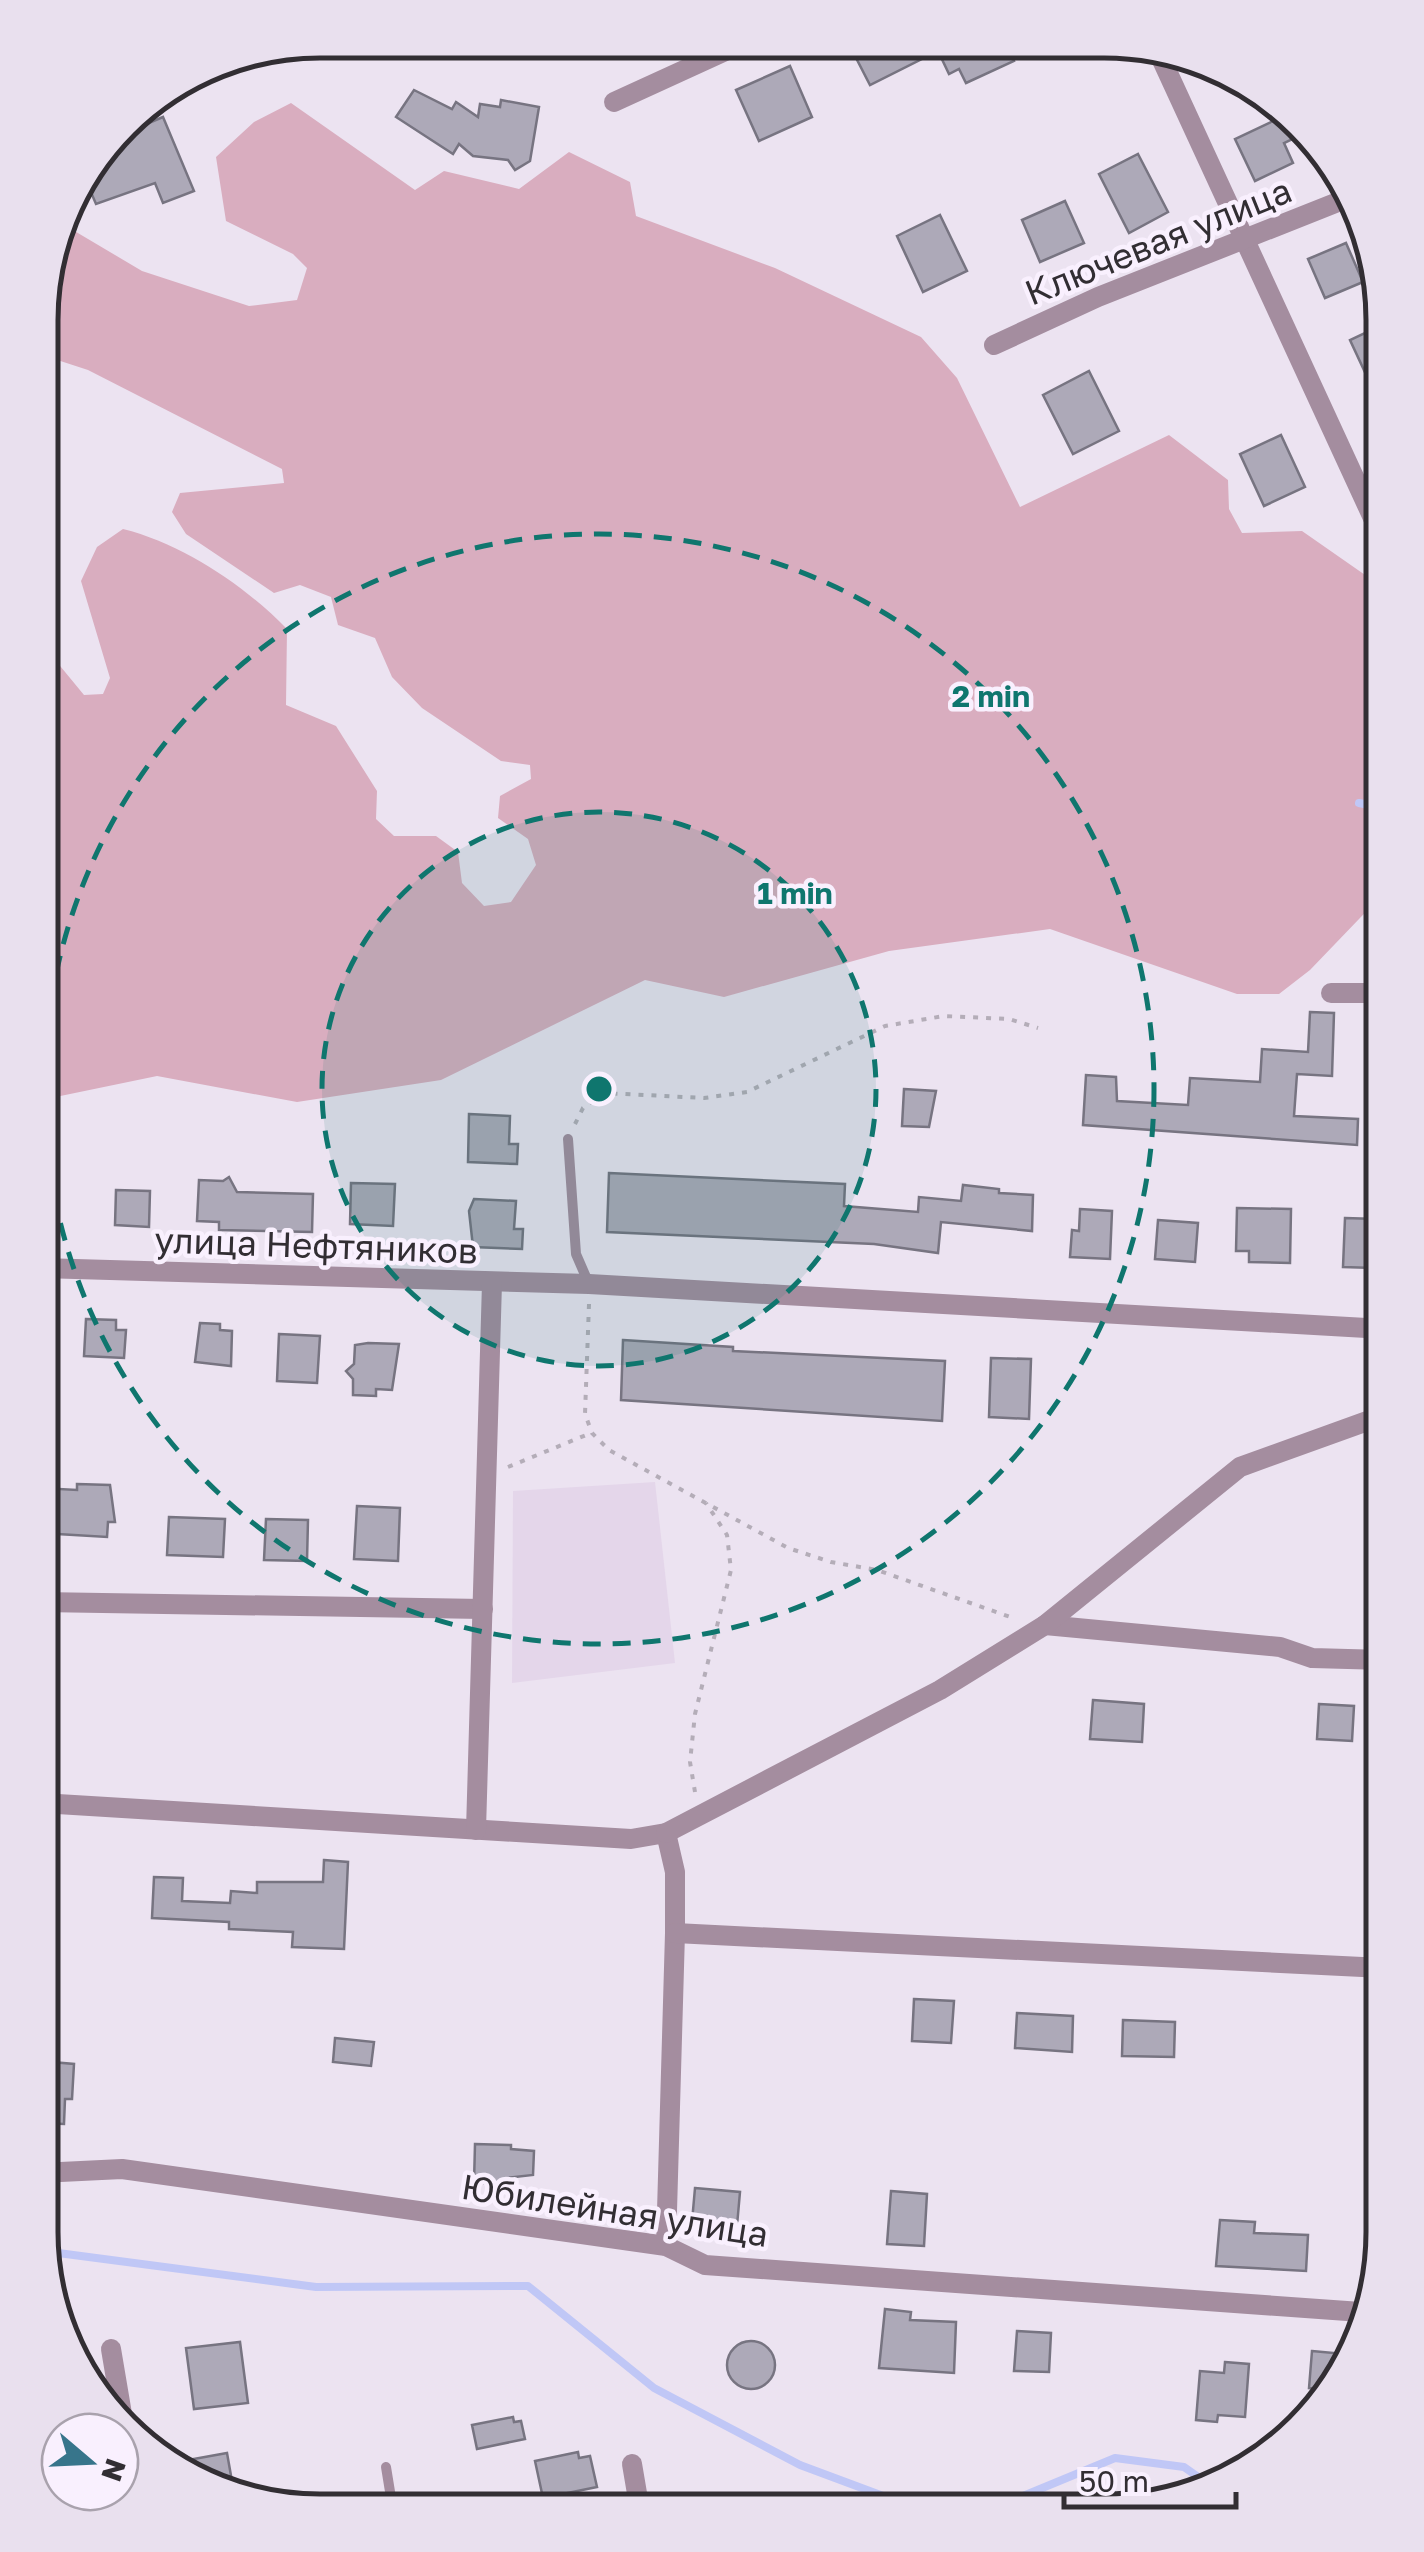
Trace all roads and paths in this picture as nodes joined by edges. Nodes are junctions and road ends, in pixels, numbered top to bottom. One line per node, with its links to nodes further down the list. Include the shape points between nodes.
1 (709, 58): 3 (street)
2 (1164, 65): 5 (street)
3 (614, 102)
4 (1339, 202): 5 (street, Ключевая улица)
5 (1243, 243): 6 (street, Ключевая улица, via 1098,296); 7 (street)
6 (994, 345)
7 (1366, 504)
8 (1331, 993): 9 (street)
9 (1366, 993)
10 (1038, 1028): 11 (path, via 1008,1019 944,1016 885,1026 747,1092 704,1098 605,1092 582,1108)
11 (568, 1139): 14 (lane, via 576,1254)
12 (57, 1269): 13 (street, улица Нефтяников)
13 (492, 1284): 14 (street, улица Нефтяников); 18 (street)
14 (590, 1284): 15 (street, улица Нефтяников); 17 (path, via 585,1414)
15 (1366, 1328)
16 (1366, 1421): 22 (street, via 1240,1467)
17 (592, 1432): 18 (path, via 512,1464); 19 (path, via 609,1450)
18 (486, 1487): 21 (street)
19 (704, 1499): 22 (path, via 788,1548); 25 (path, via 727,1535 731,1570 695,1714 690,1762)
20 (57, 1602): 21 (street)
21 (483, 1610): 26 (street)
22 (1045, 1625): 23 (street); 25 (street, via 940,1690)
23 (1366, 1660)
24 (57, 1803): 26 (street)
25 (699, 1817): 27 (street)
26 (476, 1830): 27 (street, via 632,1839)
27 (666, 1834): 28 (street, via 675,1872)
28 (676, 1933): 29 (street); 31 (street)
29 (1366, 1967)
30 (57, 2172): 31 (street, Юбилейная улица, via 122,2169)
31 (666, 2246): 32 (street, Юбилейная улица, via 705,2265)
32 (1354, 2312)
33 (111, 2349): 34 (street)
34 (120, 2402)
35 (632, 2464): 38 (street)
36 (386, 2467): 37 (lane)
37 (391, 2494)
38 (637, 2494)

